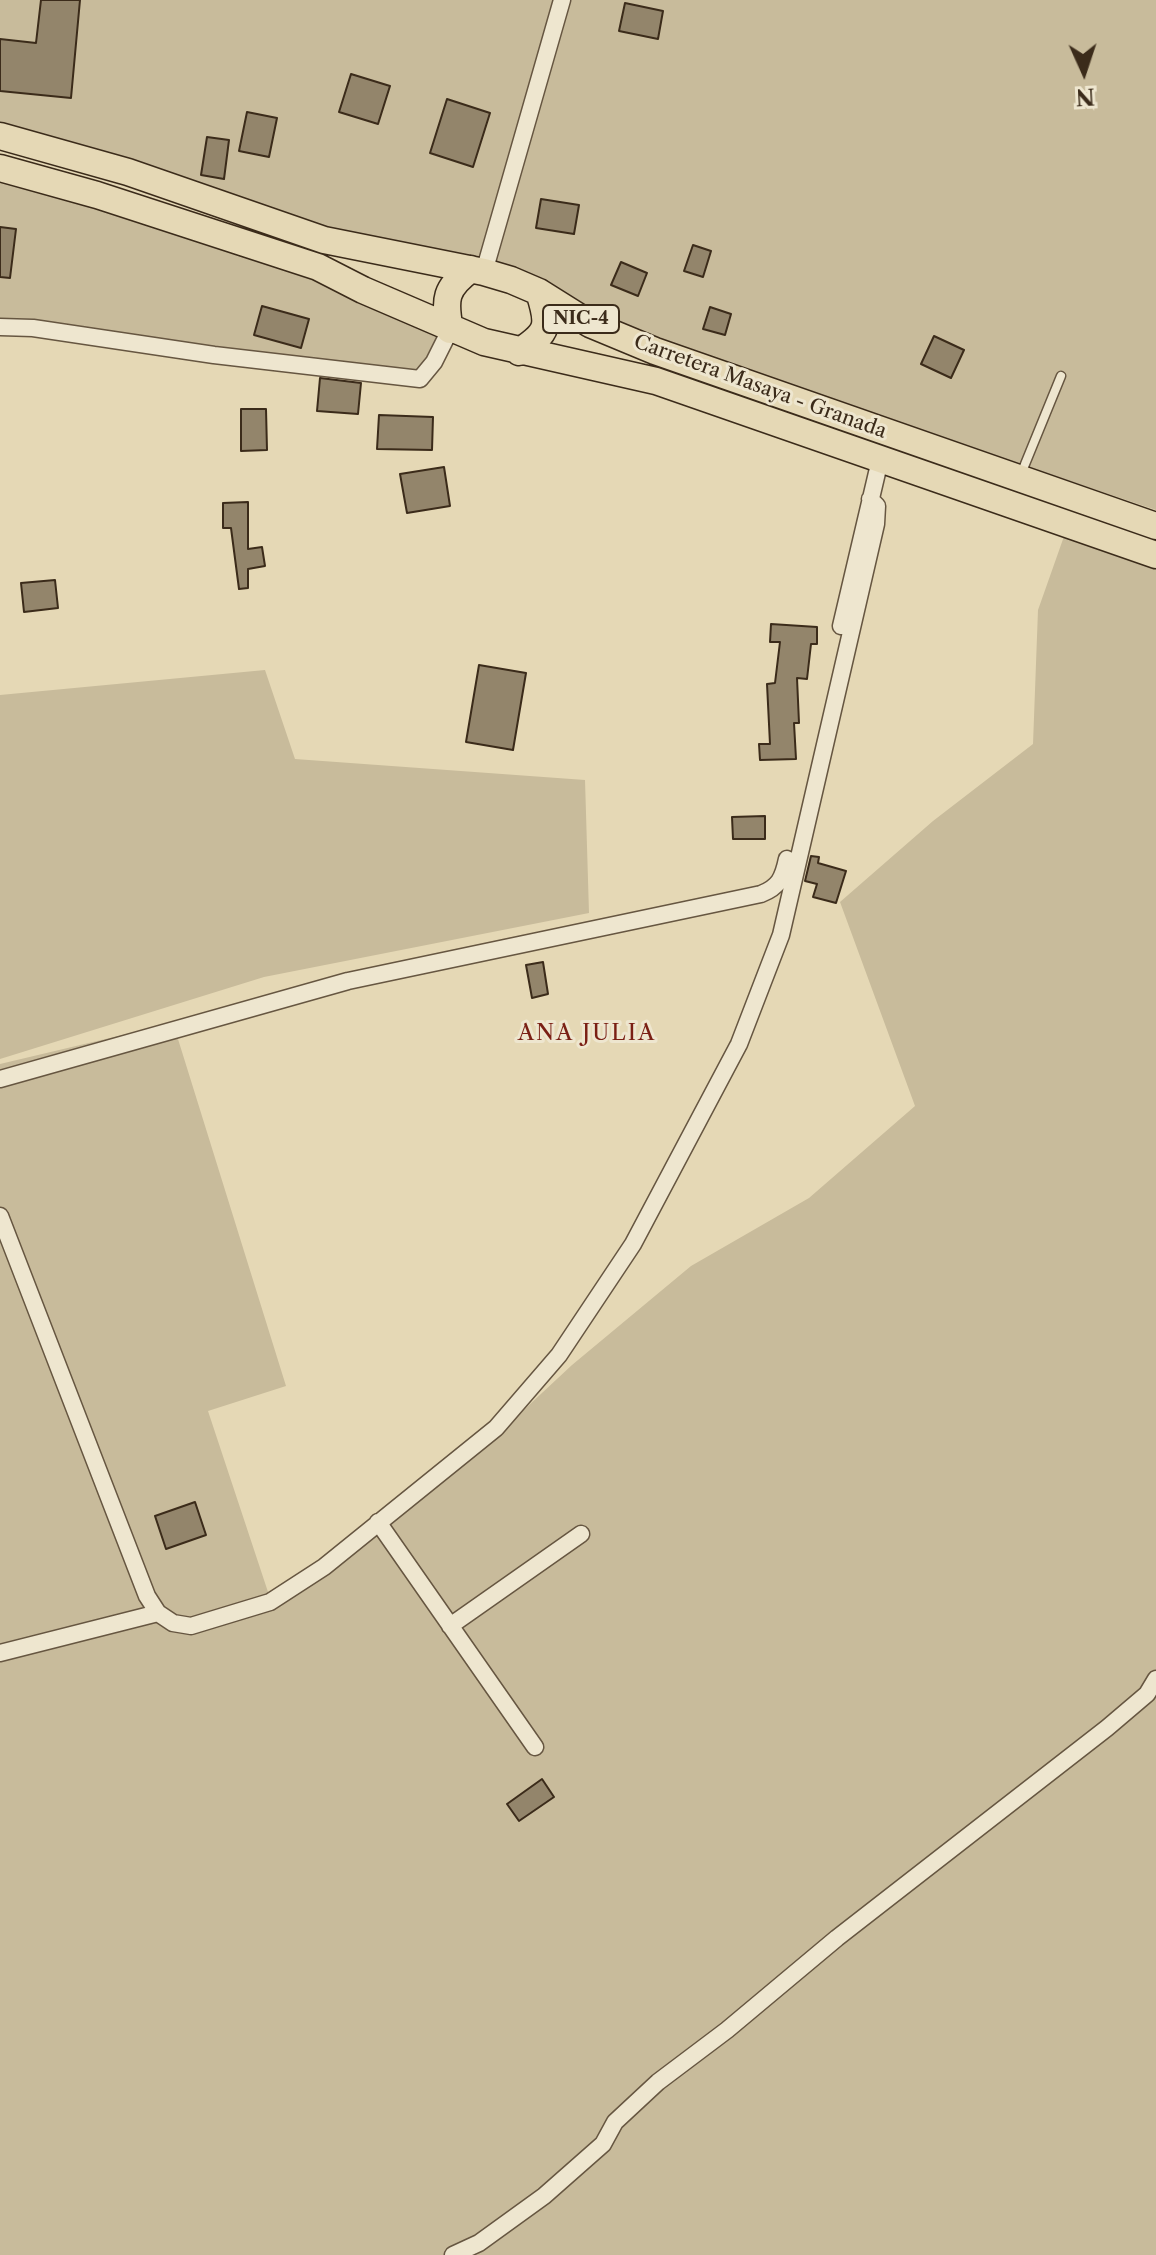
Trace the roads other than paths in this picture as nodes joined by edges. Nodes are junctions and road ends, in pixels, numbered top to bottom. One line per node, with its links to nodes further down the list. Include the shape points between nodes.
1 (562, 0): 4 (street)
2 (0, 136): 4 (highway, Carretera Masaya - Granada / NIC-4, via 128,172 324,240)
3 (0, 168): 7 (highway, Carretera Masaya - Granada / NIC-4, via 318,267)
4 (477, 271): 5 (highway, Carretera Masaya - Granada / NIC-4); 7 (highway, via 457,279 448,292)
5 (539, 292): 8 (highway, via 547,314 545,330); 11 (highway, Carretera Masaya - Granada / NIC-4, via 590,324 655,351)
6 (0, 327): 7 (street, via 420,379)
7 (450, 330): 8 (highway, Carretera Masaya - Granada / NIC-4)
8 (519, 352): 10 (highway, Carretera Masaya - Granada / NIC-4, via 656,381)
9 (1061, 376): 11 (lane)
10 (880, 460): 12 (street); 14 (highway, Carretera Masaya - Granada / NIC-4)
11 (1019, 478): 13 (highway, Carretera Masaya - Granada / NIC-4)
12 (870, 499): 15 (street, via 783,877 775,888 348,981); 17 (street, via 877,506 876,524 781,935 739,1044 633,1244 559,1355 496,1428)
13 (1156, 526)
14 (1156, 555)
15 (0, 1079)
16 (0, 1216): 19 (street)
17 (378, 1522): 19 (street, via 324,1567 270,1602 191,1626); 20 (street)
18 (581, 1534): 20 (street)
19 (158, 1613): 21 (street)
20 (450, 1626): 23 (street)
21 (0, 1653)
22 (1156, 1679): 24 (street, via 1147,1694 1107,1728 658,2082 615,2122 603,2144 544,2196 479,2243)
23 (535, 1747)
24 (453, 2255)

